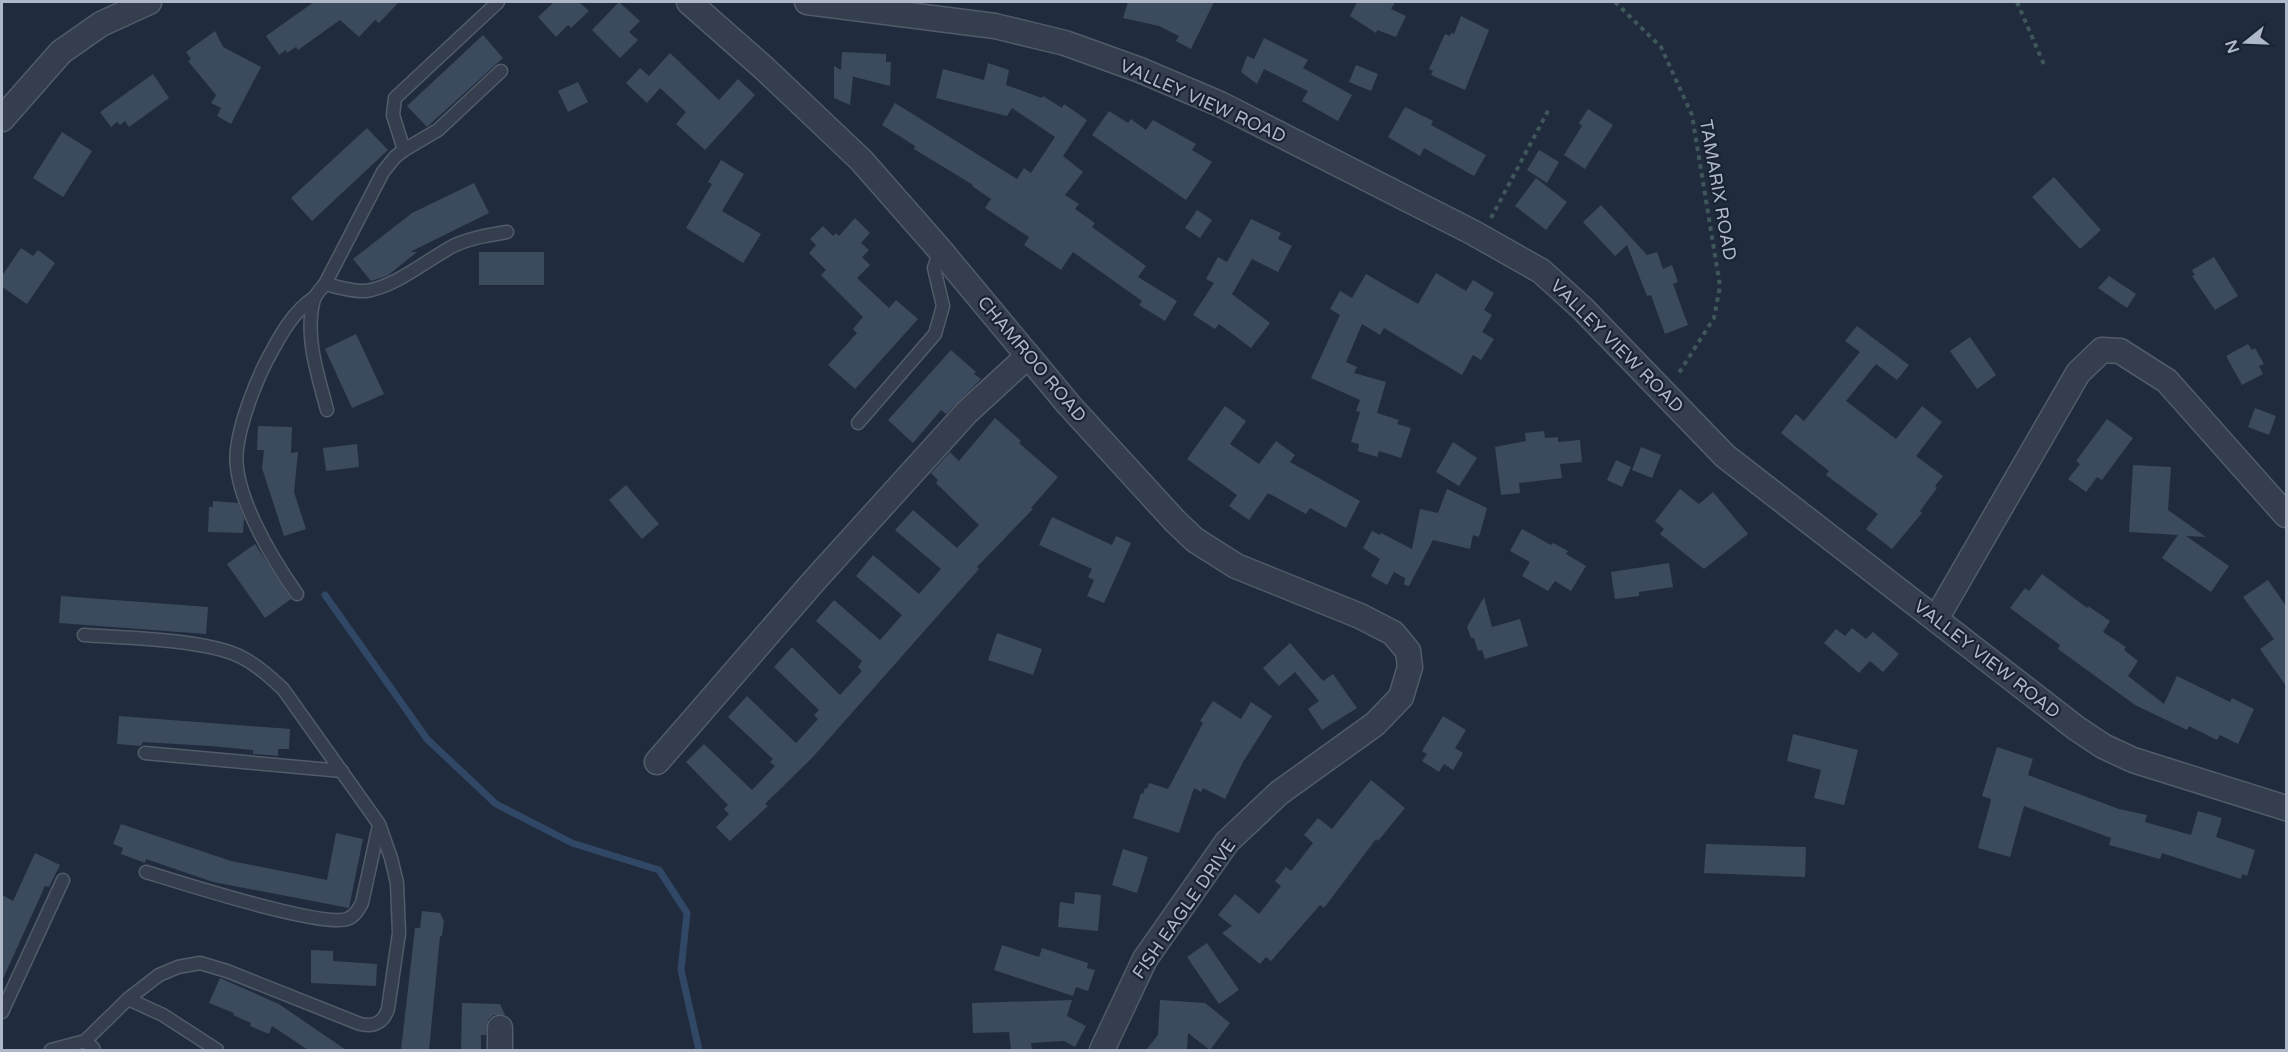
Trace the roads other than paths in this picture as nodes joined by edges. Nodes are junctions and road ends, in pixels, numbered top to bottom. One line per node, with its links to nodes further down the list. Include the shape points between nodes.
1 (149, 2): 7 (street, via 101,24 61,52)
2 (498, 2): 8 (lane, via 395,98 393,115)
3 (689, 2): 10 (street, CHAMROO ROAD, via 861,160)
4 (807, 2): 5 (street, VALLEY VIEW ROAD, via 878,12)
5 (931, 9): 18 (street, VALLEY VIEW ROAD, via 1065,44 1220,104 1541,271 1725,456)
6 (501, 71): 8 (lane, via 438,130)
7 (2, 119)
8 (404, 150): 11 (lane, via 383,172)
9 (507, 232): 11 (lane, via 455,245 378,288 358,291)
10 (940, 250): 13 (street, CHAMROO ROAD); 15 (lane, via 934,268 943,306 935,334)
11 (325, 284): 12 (lane)
12 (315, 297): 14 (lane, via 312,353); 17 (lane, via 302,305 276,342 250,402 237,448 240,480 253,518 273,559)
13 (1028, 356): 20 (street, CHAMROO ROAD, via 1195,540 1236,566 1393,633 1403,642); 22 (street, via 951,430)
14 (327, 410)
15 (858, 423)
16 (2286, 515): 18 (street, via 2167,381 2120,351 2102,350 2078,373)
17 (297, 594)
18 (1936, 619): 24 (street, VALLEY VIEW ROAD, via 2103,746 2133,760)
19 (84, 635): 23 (lane, via 187,644 241,656 283,689)
20 (1410, 660): 34 (street, FISH EAGLE DRIVE, via 1401,697 1375,724 1279,793 1227,842 1145,959)
21 (145, 753): 23 (lane)
22 (657, 762)
23 (342, 771): 25 (lane)
24 (2286, 808)
25 (379, 824): 26 (lane, via 362,903 357,912 339,920 228,896); 28 (lane, via 397,883 399,933 388,1009 378,1024 360,1024 200,963 159,975)
26 (146, 872)
27 (63, 880): 29 (lane)
28 (128, 999): 30 (lane); 33 (lane, via 164,1015)
29 (2, 1012)
30 (85, 1041): 31 (lane); 32 (lane)
31 (51, 1050)
32 (94, 1050)
33 (217, 1050)
34 (1102, 1050)

